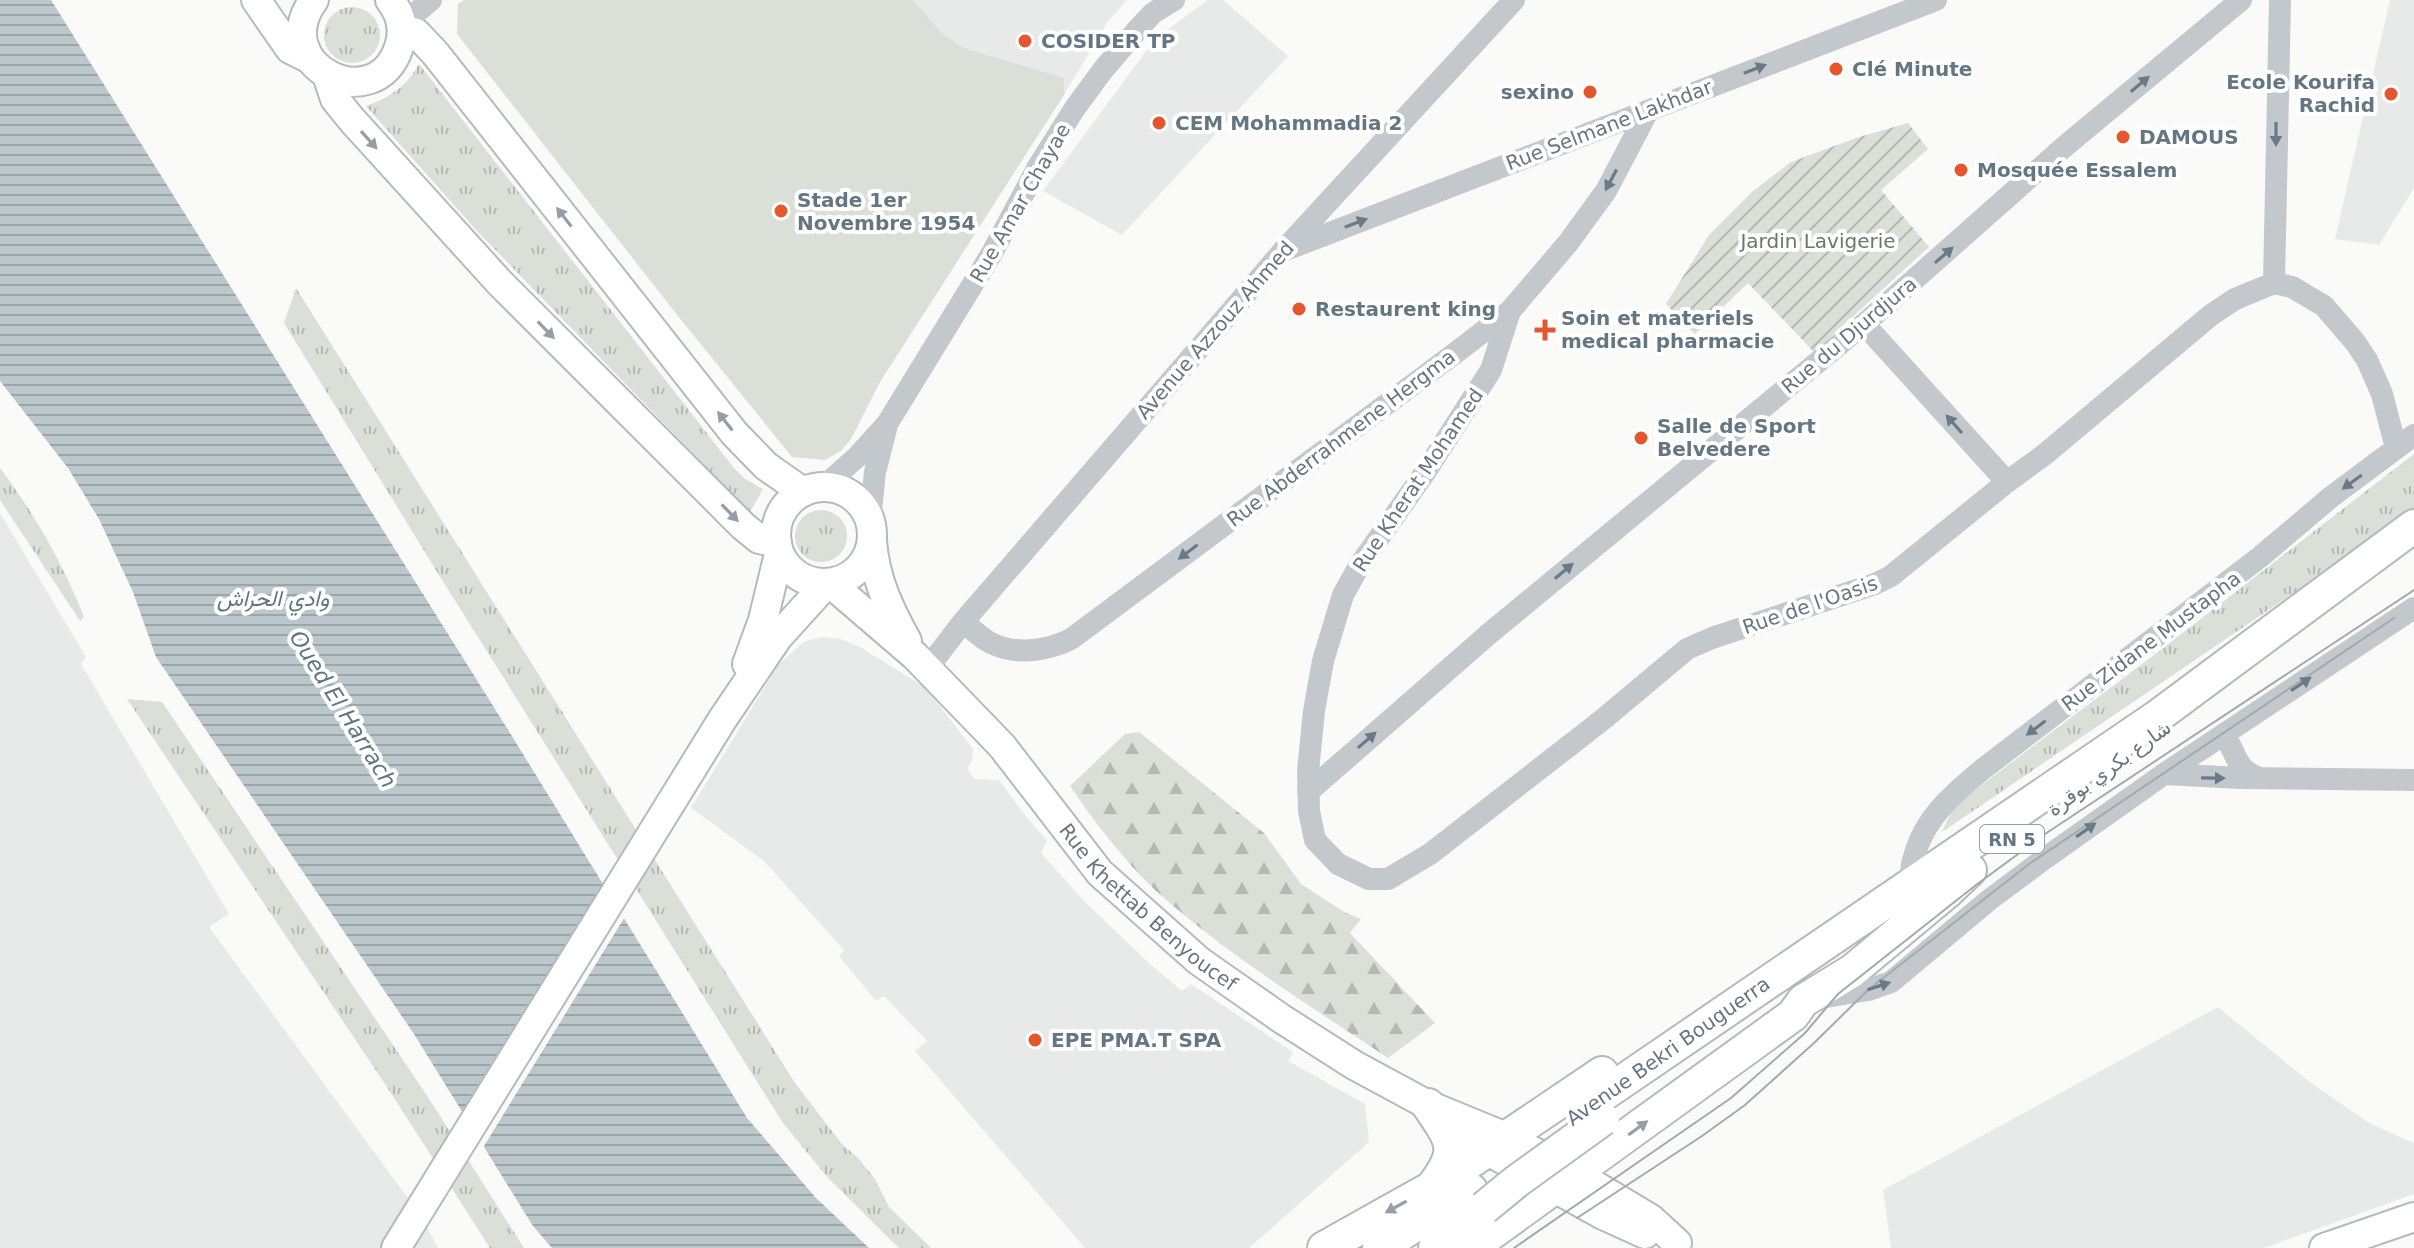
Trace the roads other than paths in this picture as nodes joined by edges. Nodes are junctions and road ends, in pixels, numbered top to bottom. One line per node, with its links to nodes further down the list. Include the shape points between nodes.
1 (256, 0): 10 (main road, via 290,49)
2 (314, 0): 10 (main road, via 302,27 305,49)
3 (431, 0): 9 (street)
4 (1174, 0): 16 (street, Rue Amar Chayae, via 1138,29 1075,108)
5 (1514, 0): 12 (street, Avenue Azzouz Ahmed)
6 (1936, 0): 11 (street, Rue Selmane Lakhdar, one-way to 6)
7 (2241, 0): 15 (street, Rue du Djurdjura, one-way to 7)
8 (2280, 0): 13 (street, one-way to 13)
9 (398, 18): 10 (main road, via 398,52 373,78 349,82); 19 (main road, one-way to 9, via 766,466 734,433 435,53)
10 (318, 67): 23 (main road, one-way to 23, via 352,120 500,283 751,534)
11 (1648, 111): 12 (street, Rue Selmane Lakhdar, one-way to 11); 14 (street, Rue Abderrahmene Hergma, one-way to 14, via 1606,191)
12 (1283, 251): 26 (street, Avenue Azzouz Ahmed)
13 (2274, 283): 17 (street, via 2292,287 2333,314 2371,368); 18 (street, Rue de l'Oasis, via 2211,315)
14 (1510, 311): 26 (street, Rue Abderrahmene Hergma, one-way to 26, via 1071,639 1040,650 1004,649); 33 (street, Rue Kherat Mohamed, via 1491,370 1343,595 1316,699)
15 (1864, 324): 18 (street, one-way to 15); 33 (street, Rue du Djurdjura, one-way to 15, via 1490,633)
16 (887, 424): 19 (street, Rue Amar Chayae, via 857,457); 21 (street, Rue Amar Chayae, via 875,472)
17 (2405, 442): 35 (street, Rue Zidane Mustapha, one-way to 35, via 1960,788 1931,819 1916,848)
18 (2007, 482): 33 (street, Rue de l'Oasis, via 1891,576 1687,649 1430,854 1388,879 1359,875 1325,853 1315,840)
19 (813, 490): 21 (main road, via 852,496); 23 (main road, via 781,514)
20 (2414, 526): 34 (highway, شارع بكري بوقرة / RN 5)
21 (871, 531): 24 (main road, via 869,552 858,569); 27 (main road, Rue Khettab Benyoucef, via 885,600)
22 (2414, 547): 34 (highway, شارع بكري بوقرة / RN 5)
23 (778, 548): 24 (main road, via 798,576); 28 (main road, via 753,650)
24 (828, 583): 27 (main road, Rue Khettab Benyoucef); 28 (main road, via 778,637)
25 (2414, 608): 29 (street, one-way to 25)
26 (963, 622): 27 (street, Avenue Azzouz Ahmed)
27 (921, 663): 38 (main road, Rue Khettab Benyoucef, via 1002,746 1100,873 1199,961 1354,1065)
28 (722, 720): 46 (main road)
29 (2224, 736): 30 (street); 31 (street, via 2241,767)
30 (2164, 774): 31 (street, one-way to 31); 37 (street, one-way to 30, via 1891,982 1989,900)
31 (2261, 778): 32 (street)
32 (2414, 780)
33 (1308, 792)
34 (1963, 862): 35 (highway, Avenue Bekri Bouguerra / RN 5); 37 (highway, via 1947,892 1852,971); 39 (highway, شارع بكري بوقرة / RN 5)
35 (1913, 873): 36 (highway, Avenue Bekri Bouguerra / RN 5)
36 (1886, 901): 39 (highway, Avenue Bekri Bouguerra / RN 5); 40 (highway, via 1865,900 1814,926)
37 (1803, 1001): 41 (highway, one-way to 37, via 1793,1015)
38 (1428, 1105): 40 (main road, Rue Khettab Benyoucef); 42 (highway, via 1451,1150)
39 (1595, 1112): 43 (highway, Avenue Bekri Bouguerra / RN 5)
40 (1496, 1144): 41 (highway, via 1512,1145); 42 (highway)
41 (1558, 1181): 45 (main road, via 1620,1224); 50 (highway); 51 (highway)
42 (1433, 1187): 47 (highway, one-way to 47)
43 (1478, 1199): 48 (highway, Avenue Bekri Bouguerra / RN 5); 49 (highway, Avenue Bekri Bouguerra / RN 5)
44 (2414, 1217): 52 (main road)
45 (1685, 1245)
46 (396, 1248)
47 (1324, 1248)
48 (1379, 1248)
49 (1435, 1248)
50 (1457, 1248)
51 (1471, 1248)
52 (2324, 1248)

